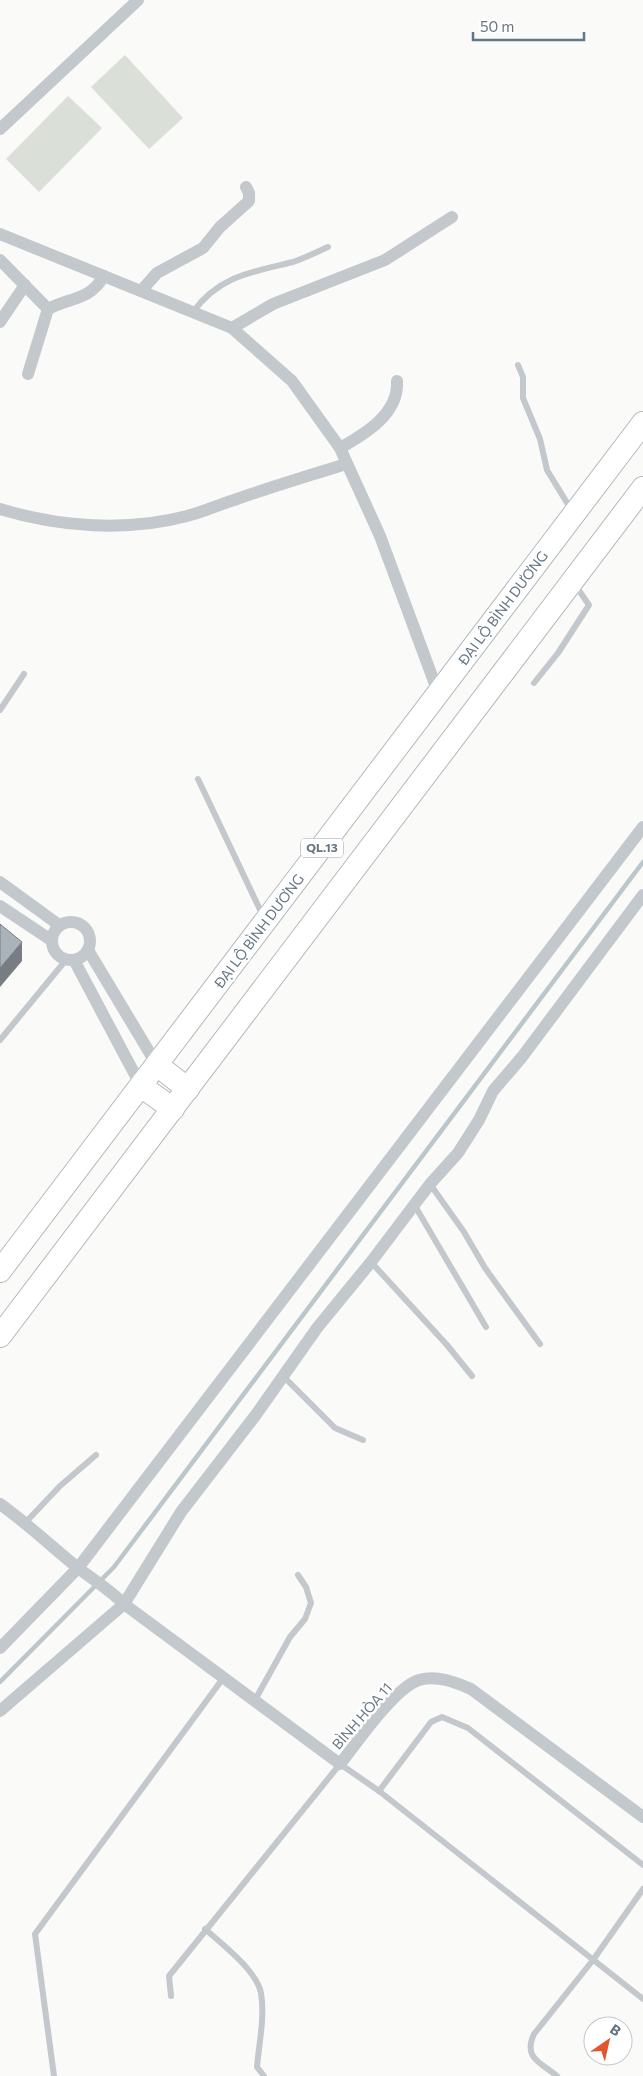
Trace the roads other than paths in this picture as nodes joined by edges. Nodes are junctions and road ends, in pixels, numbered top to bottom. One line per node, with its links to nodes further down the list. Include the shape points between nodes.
1 (138, 0): 2 (street)
2 (0, 129)
3 (246, 187): 10 (street, via 249,201 220,227 203,248 157,274)
4 (452, 217): 14 (street, via 385,260 272,304)
5 (0, 234): 8 (street)
6 (328, 246): 12 (lane, via 294,261 258,269 228,281 212,290)
7 (0, 260): 9 (street)
8 (104, 276): 10 (street); 11 (street, via 88,295)
9 (25, 284): 11 (street); 13 (street)
10 (140, 291): 12 (street)
11 (48, 309): 16 (street)
12 (193, 312): 14 (street)
13 (0, 322)
14 (232, 328): 19 (street, via 292,381)
15 (518, 365): 23 (lane, via 523,377 523,398 540,439 547,470)
16 (28, 374)
17 (397, 381): 19 (street, via 398,390 389,410 360,436)
18 (643, 423): 23 (highway, ĐẠI LỘ BÌNH DƯƠNG / QL.13)
19 (340, 448): 20 (street)
20 (346, 464): 22 (street, via 187,516 142,523 98,526 26,518); 27 (street, via 380,536)
21 (643, 488): 24 (highway, QL.13)
22 (0, 509)
23 (574, 514): 27 (highway, ĐẠI LỘ BÌNH DƯƠNG / QL.13)
24 (580, 571): 26 (lane, via 578,589 589,605); 42 (highway, QL.13)
25 (24, 674): 28 (lane)
26 (534, 683)
27 (439, 695): 34 (highway, ĐẠI LỘ BÌNH DƯƠNG / QL.13)
28 (0, 710)
29 (198, 779): 34 (lane)
30 (643, 827): 57 (street)
31 (0, 882): 35 (street)
32 (643, 895): 44 (street, via 493,1091 458,1153)
33 (0, 906): 36 (street)
34 (266, 922): 40 (highway, ĐẠI LỘ BÌNH DƯƠNG / QL.13)
35 (59, 925): 36 (street); 37 (street, via 79,923 87,930)
36 (51, 940): 38 (street, via 55,952)
37 (88, 950): 38 (street); 40 (street)
38 (70, 960): 39 (lane); 41 (street)
39 (0, 1040)
40 (157, 1065): 41 (highway, ĐẠI LỘ BÌNH DƯƠNG / QL.13); 42 (highway)
41 (141, 1086): 43 (highway); 47 (highway, ĐẠI LỘ BÌNH DƯƠNG / QL.13)
42 (188, 1089): 43 (highway, QL.13)
43 (173, 1109): 49 (highway, QL.13)
44 (430, 1184): 45 (street); 50 (lane)
45 (415, 1206): 46 (street); 48 (lane)
46 (372, 1262): 51 (street, via 317,1328); 52 (lane)
47 (0, 1271)
48 (486, 1326)
49 (0, 1336)
50 (540, 1344)
51 (283, 1376): 53 (lane, via 335,1428); 59 (street)
52 (472, 1376)
53 (364, 1440)
54 (96, 1455): 56 (lane, via 60,1486)
55 (0, 1504): 56 (street, BÌNH HÒA 11)
56 (25, 1523): 57 (street, BÌNH HÒA 11)
57 (78, 1568): 59 (street, BÌNH HÒA 11); 60 (street)
58 (298, 1575): 62 (lane, via 311,1603 305,1619 290,1637)
59 (119, 1600): 61 (street, BÌNH HÒA 11); 63 (street)
60 (0, 1648)
61 (224, 1677): 62 (street, BÌNH HÒA 11); 73 (lane, via 35,1934)
62 (255, 1700): 64 (street, BÌNH HÒA 11)
63 (0, 1711)
64 (340, 1764): 65 (lane); 66 (street, BÌNH HÒA 11, via 396,1695 419,1680 447,1679 471,1688); 69 (lane)
65 (379, 1791): 67 (lane, via 431,1722 442,1717 468,1728); 70 (lane)
66 (643, 1817)
67 (643, 1865)
68 (643, 1889): 70 (lane)
69 (206, 1929): 71 (lane, via 169,1976); 74 (lane, via 243,1962 261,1992 257,2067)
70 (593, 1960): 72 (lane); 75 (lane, via 534,2034 529,2045 531,2055)
71 (171, 1996)
72 (643, 1998)
73 (55, 2075)
74 (264, 2076)
75 (557, 2076)

